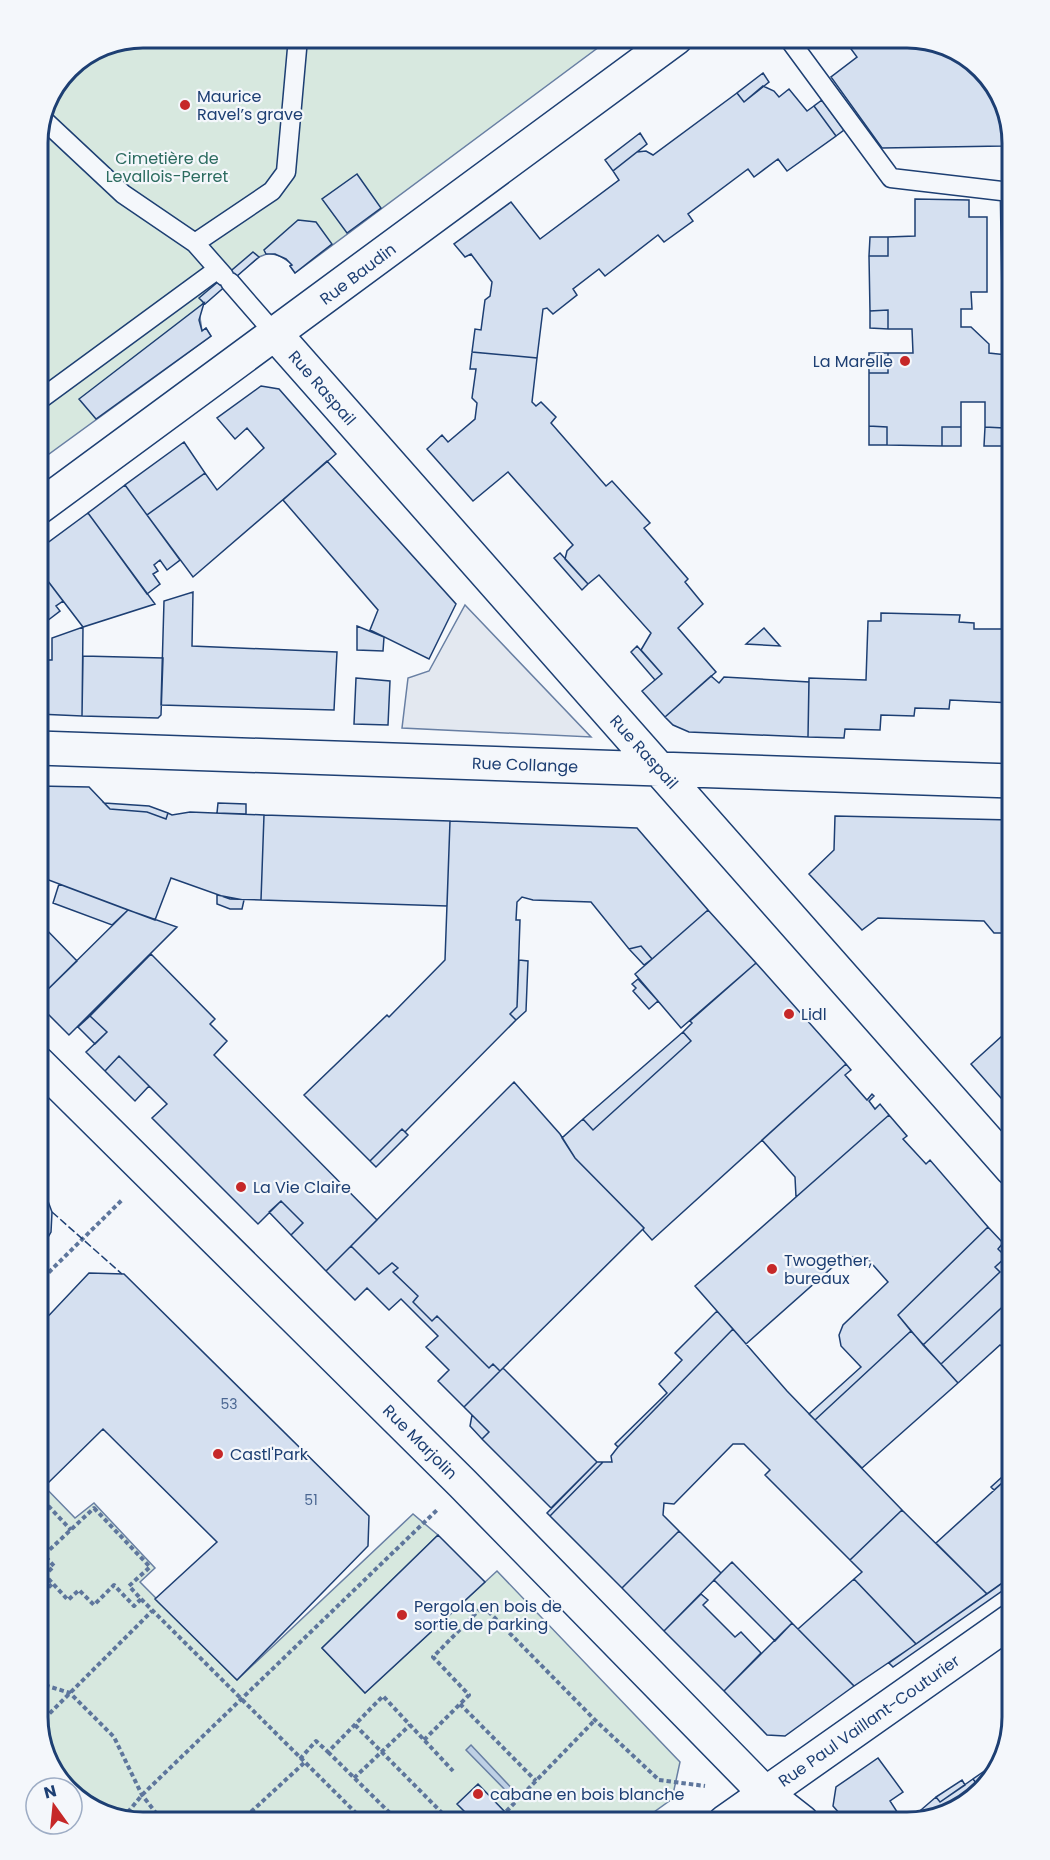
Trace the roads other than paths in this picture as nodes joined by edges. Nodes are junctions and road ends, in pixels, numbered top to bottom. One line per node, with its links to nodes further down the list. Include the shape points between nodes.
1 (297, 48): 6 (lane, via 286,172 272,191)
2 (663, 48): 8 (street, Rue Baudin)
3 (795, 48): 5 (lane, via 891,178)
4 (50, 126): 6 (lane, via 123,194)
5 (1002, 191)
6 (195, 243): 7 (lane)
7 (224, 276): 8 (lane); 9 (lane)
8 (276, 335): 10 (street, Rue Baudin); 12 (street, Rue Raspail)
9 (48, 393)
10 (48, 501)
11 (48, 748): 12 (street, Rue Collange)
12 (660, 770): 13 (street, Rue Collange); 15 (street, Rue Raspail)
13 (1002, 781)
14 (48, 1073): 17 (street, Rue Marjolin, via 462,1483)
15 (1002, 1158)
16 (1002, 1627): 17 (street, Rue Paul Vaillant-Couturier)
17 (765, 1793): 18 (street, Rue Paul Vaillant-Couturier); 19 (street, Rue Marjolin)
18 (739, 1812)
19 (789, 1812)

